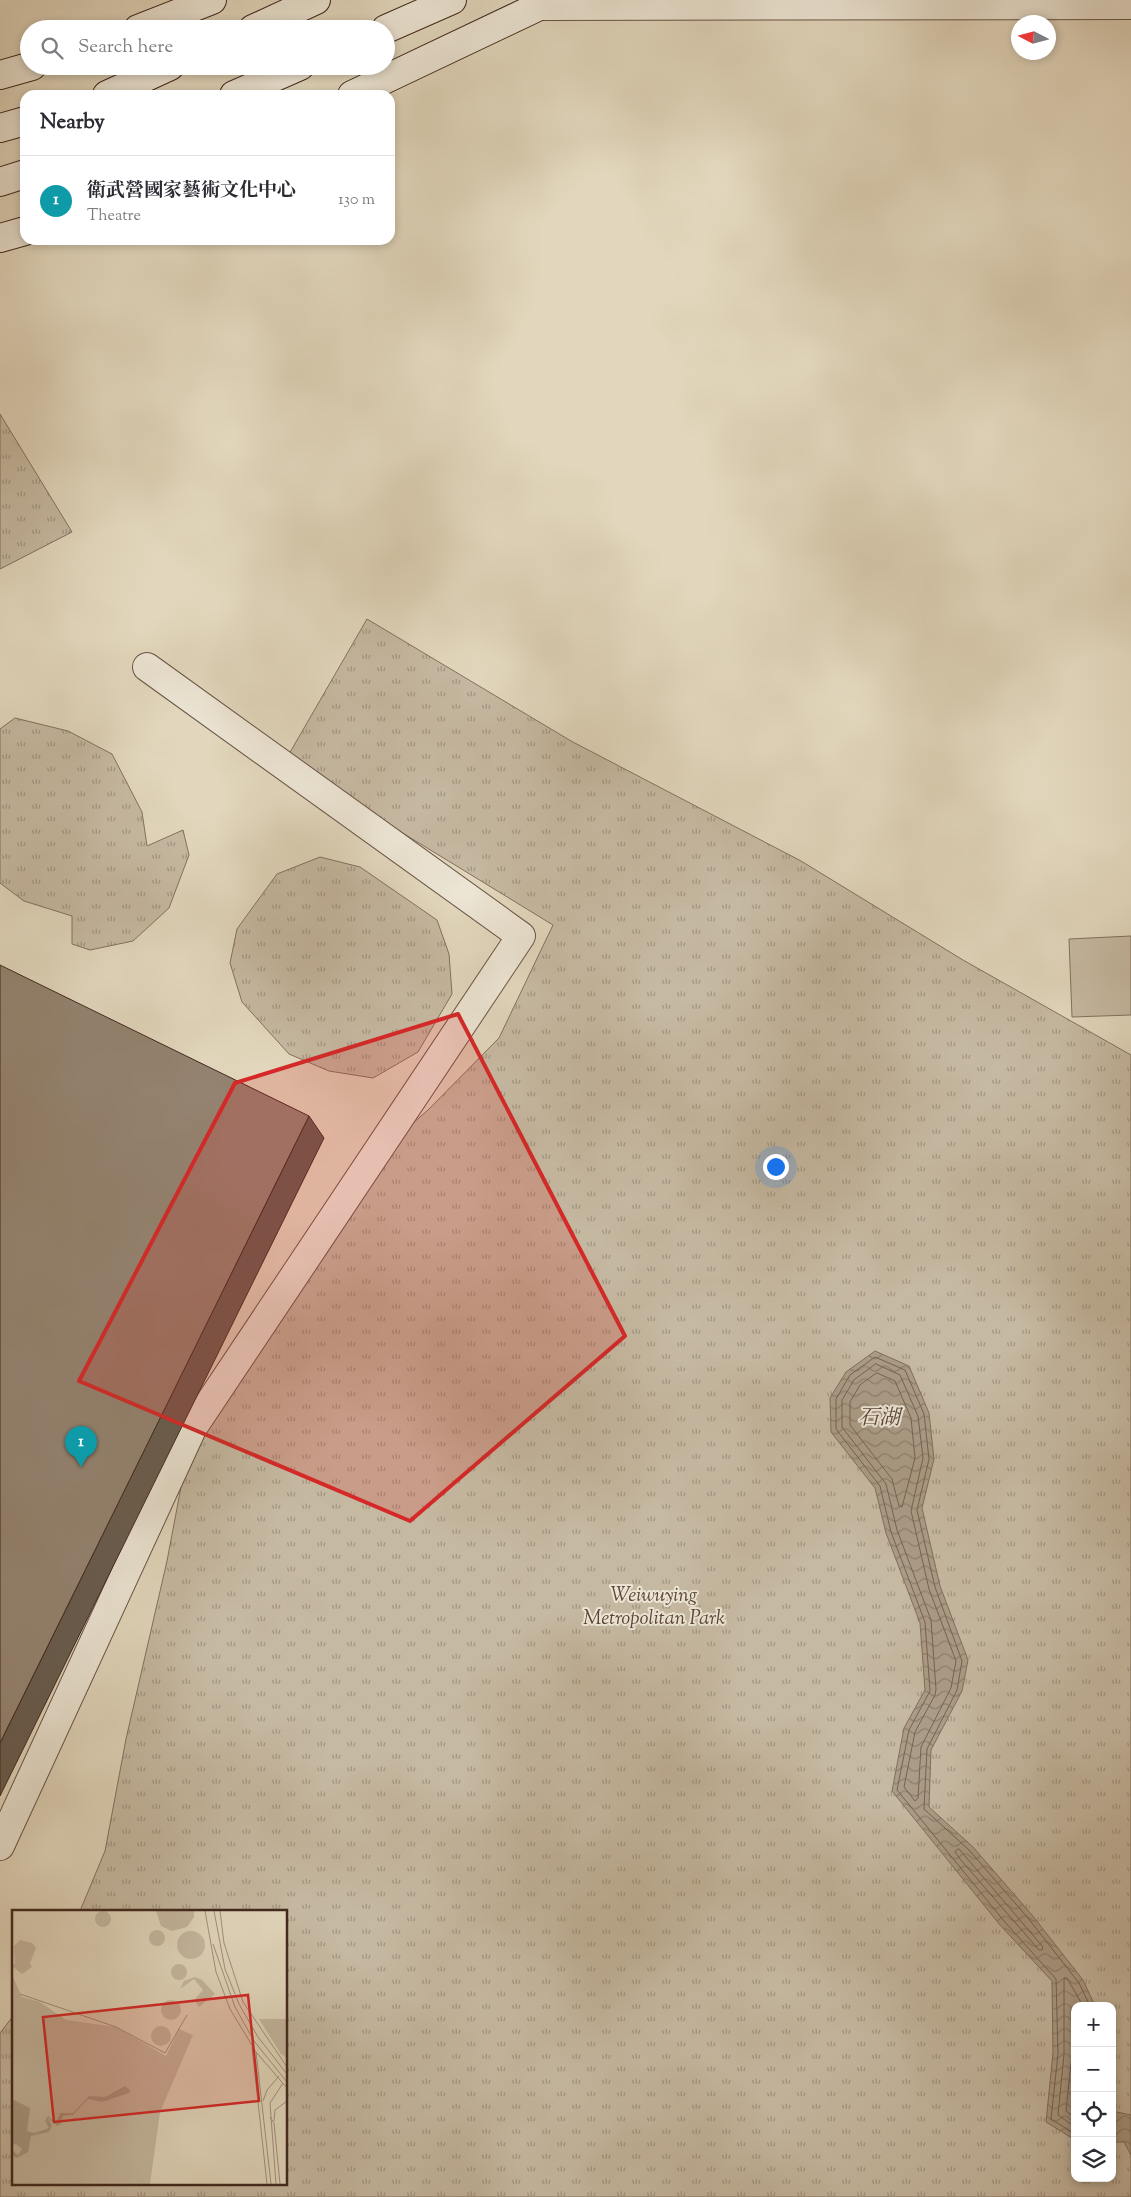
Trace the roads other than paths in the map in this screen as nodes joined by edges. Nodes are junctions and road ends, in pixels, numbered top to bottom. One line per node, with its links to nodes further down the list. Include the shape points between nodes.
1 (212, 0): 6 (street)
2 (316, 0): 7 (street)
3 (452, 0): 8 (street)
4 (546, 3): 5 (street); 14 (street)
5 (1131, 5)
6 (161, 20)
7 (273, 20)
8 (395, 25)
9 (20, 69): 10 (street)
10 (0, 75)
11 (150, 75): 15 (street)
12 (280, 75): 16 (street)
13 (394, 75): 17 (street)
14 (395, 75)
15 (118, 90)
16 (245, 90)
17 (363, 90)
18 (20, 122): 19 (street)
19 (0, 128)
20 (20, 176): 21 (street)
21 (0, 182)
22 (20, 232): 23 (street)
23 (0, 238)
24 (147, 667): 25 (street, via 521,936 192,1429)
25 (0, 1846)

